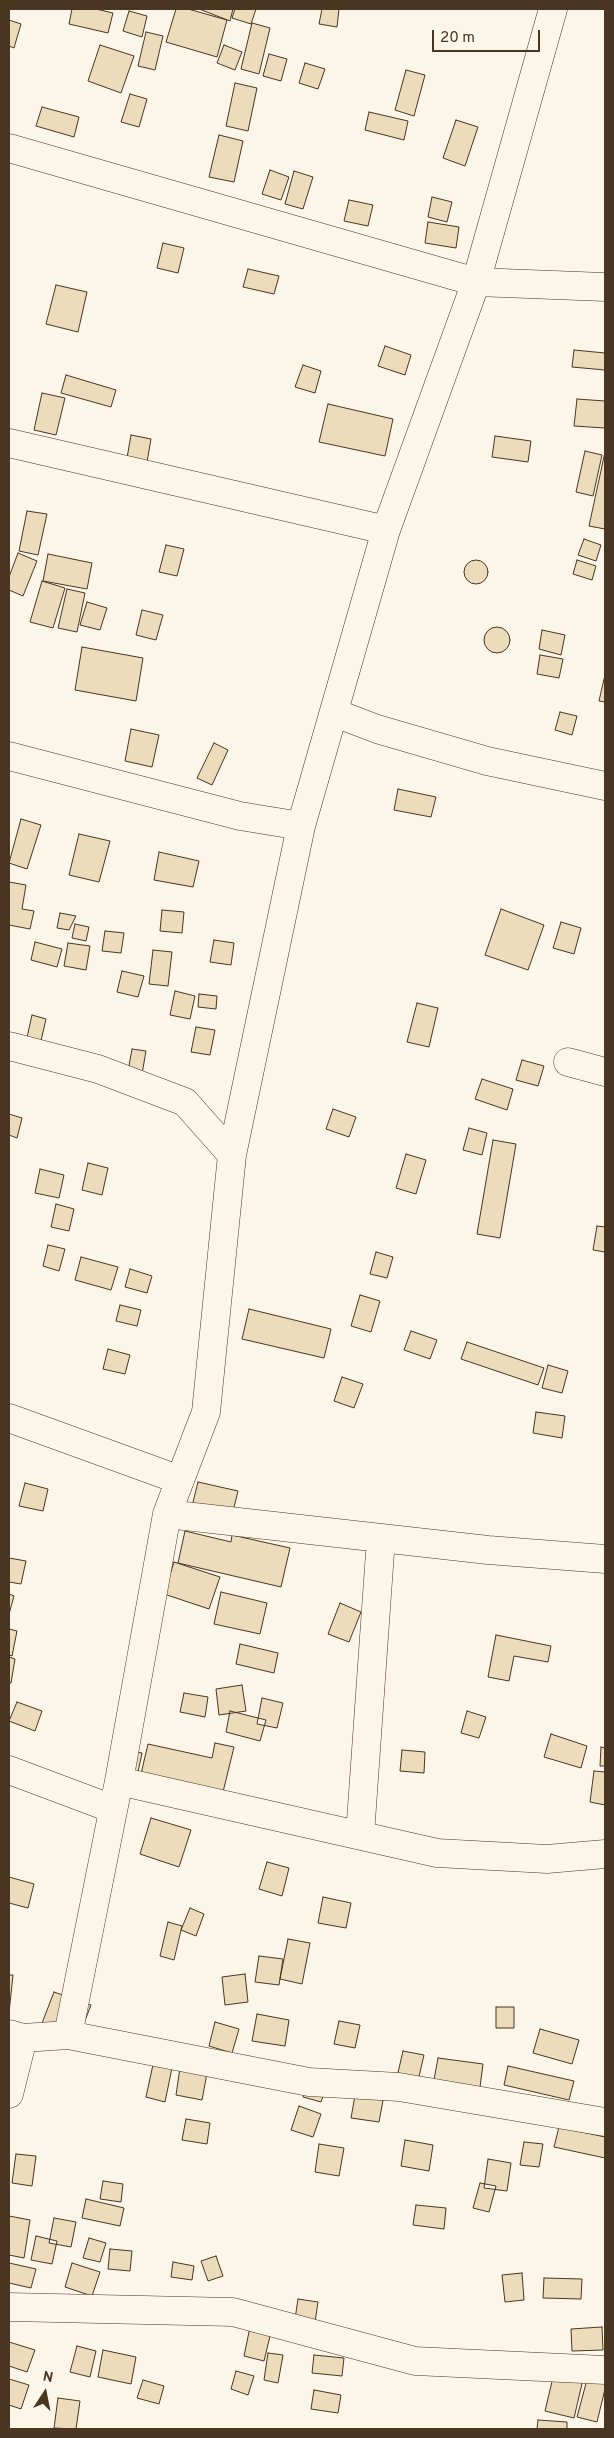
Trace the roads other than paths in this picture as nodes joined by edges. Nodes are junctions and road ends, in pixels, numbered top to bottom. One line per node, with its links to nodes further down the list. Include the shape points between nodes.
1 (553, 9): 3 (street)
2 (9, 148): 3 (street)
3 (476, 282): 4 (street); 6 (street)
4 (605, 287)
5 (9, 443): 6 (street)
6 (386, 530): 7 (street)
7 (335, 713): 9 (street, via 377,729 487,761); 10 (street)
8 (9, 756): 10 (street, via 240,816)
9 (605, 786)
10 (301, 826): 14 (street)
11 (9, 1046): 14 (street, via 98,1069 185,1102)
12 (568, 1062): 13 (street)
13 (605, 1072)
14 (232, 1155): 16 (street, via 206,1412)
15 (9, 1418): 16 (street)
16 (180, 1480): 17 (street)
17 (166, 1514): 18 (street); 21 (street)
18 (381, 1538): 19 (street); 23 (street)
19 (605, 1559)
20 (9, 1770): 22 (street)
21 (119, 1781): 22 (street); 23 (street)
22 (113, 1809): 25 (street)
23 (360, 1836): 24 (street, via 437,1853 547,1859)
24 (605, 1854)
25 (68, 2035): 26 (street); 28 (street, via 309,2082 399,2087)
26 (16, 2036): 27 (street)
27 (9, 2094)
28 (605, 2122)
29 (9, 2307): 30 (street, via 233,2312 415,2361)
30 (605, 2370)

